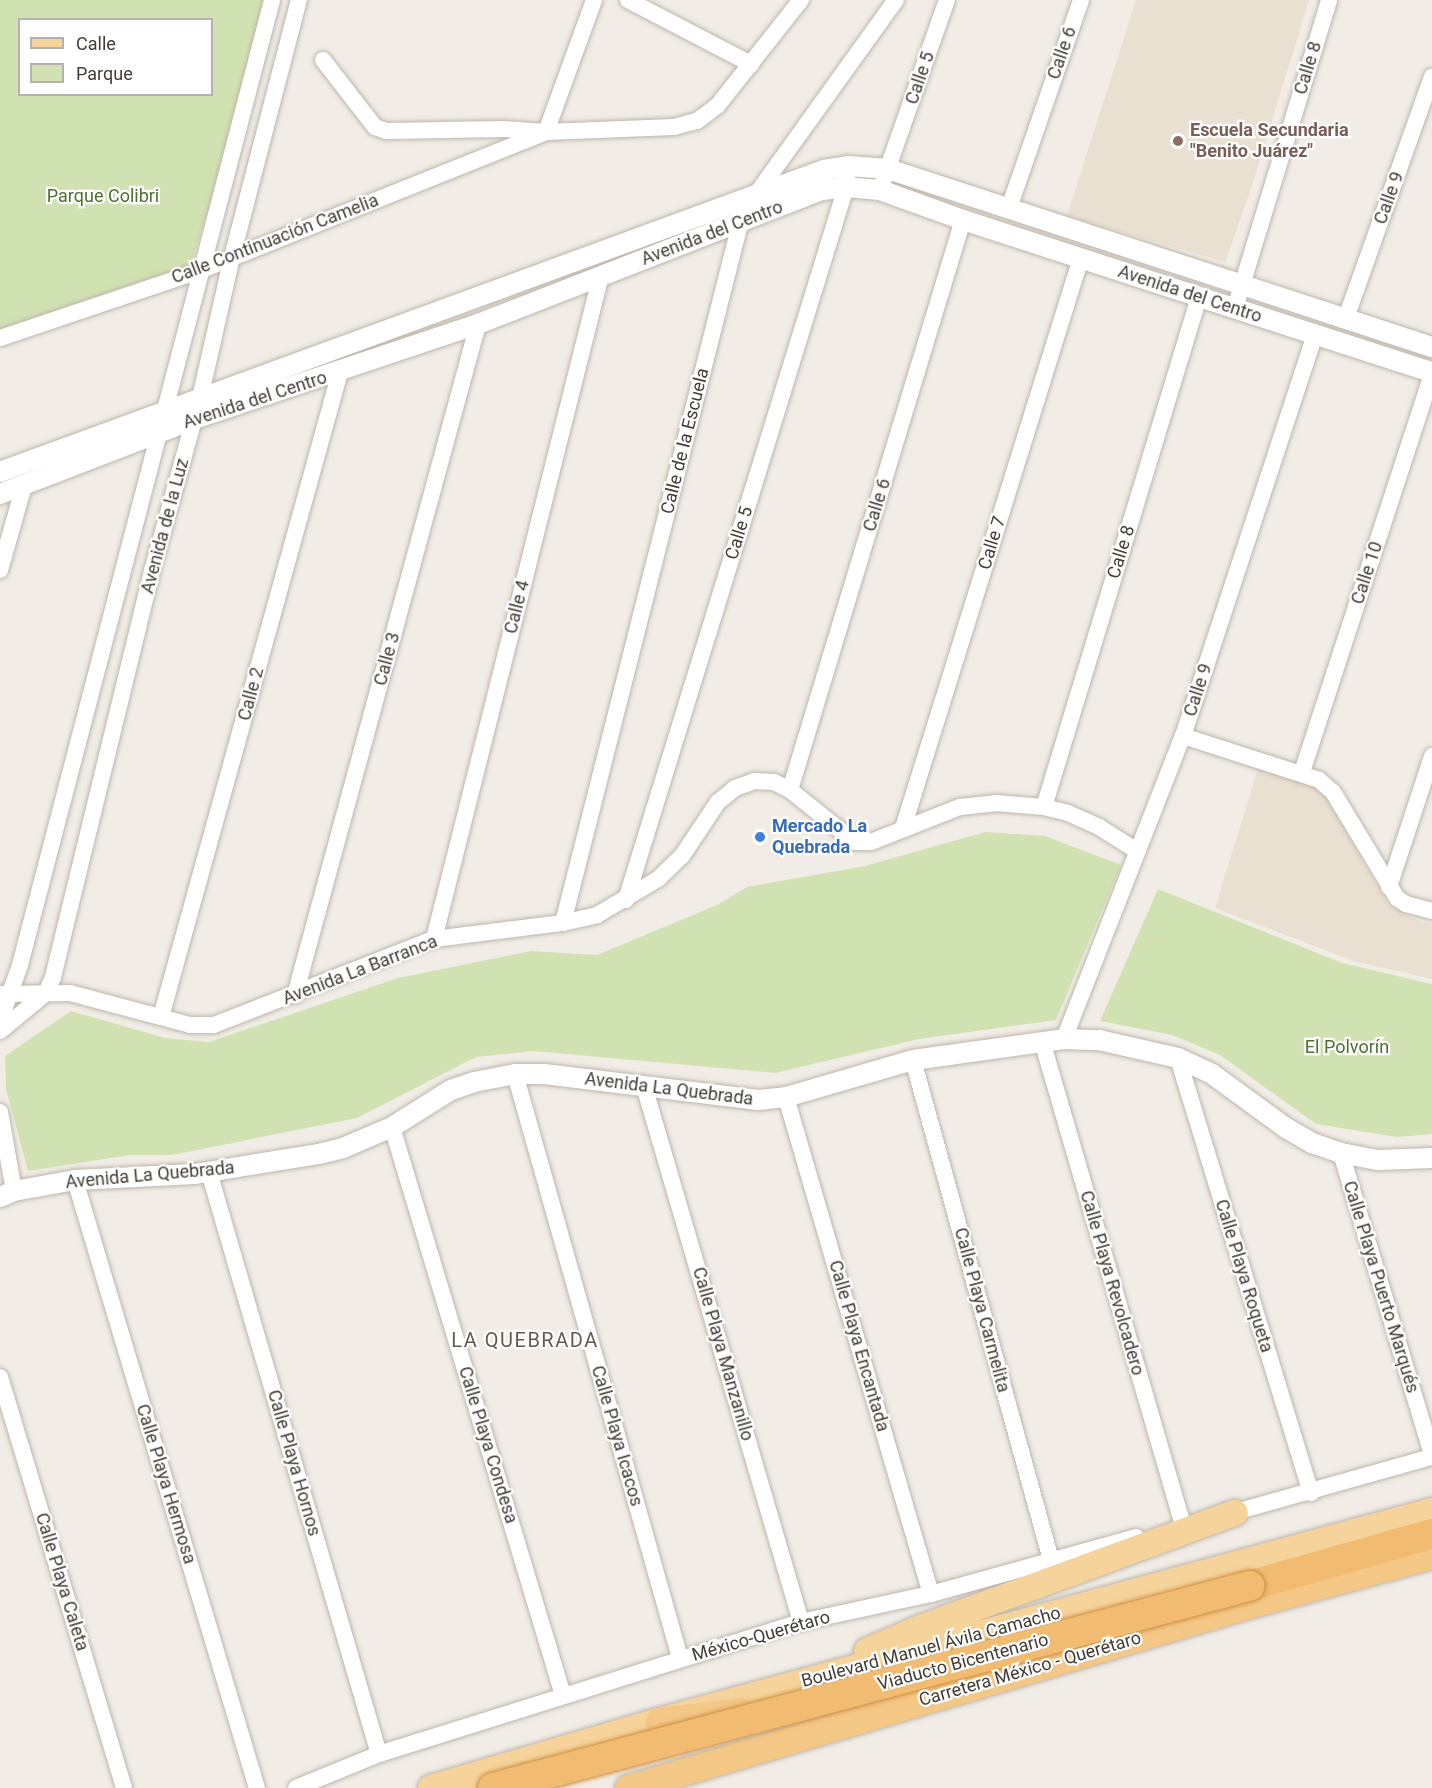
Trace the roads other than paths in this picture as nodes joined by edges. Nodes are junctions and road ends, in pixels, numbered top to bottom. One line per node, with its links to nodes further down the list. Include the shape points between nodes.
1 (272, 0): 24 (street, Avenida de la Luz)
2 (299, 0): 22 (street, Avenida de la Luz)
3 (594, 0): 13 (street)
4 (628, 0): 11 (street)
5 (801, 0): 11 (street, Calle Continuación Camelia)
6 (896, 0): 18 (street, Calle de la Escuela)
7 (947, 0): 15 (street, Calle 5)
8 (1081, 0): 19 (street, Calle 6)
9 (1329, 0): 26 (street, Calle 8)
10 (323, 60): 13 (street, Calle Continuación Camelia, via 375,127 386,131)
11 (751, 64): 13 (street, Calle Continuación Camelia, via 718,105 697,121 674,128)
12 (1432, 77): 29 (street, Calle 9)
13 (546, 132): 22 (street, Calle Continuación Camelia)
14 (848, 166): 15 (street, Avenida del Centro); 16 (street, Calle 5); 18 (street, Avenida del Centro, via 824,170)
15 (888, 169): 17 (street, Calle 5); 19 (street, Avenida del Centro)
16 (846, 187): 17 (street, Avenida del Centro); 21 (street, Avenida del Centro, via 822,190); 52 (street, Calle 5)
17 (880, 190): 20 (street, Avenida del Centro)
18 (755, 196): 21 (street, Calle de la Escuela); 36 (street, Avenida del Centro)
19 (1009, 207): 26 (street, Avenida del Centro)
20 (963, 220): 23 (street, Avenida del Centro); 47 (street, Calle 6)
21 (740, 224): 25 (street, Avenida del Centro); 54 (street, Calle de la Escuela)
22 (232, 257): 24 (street, Calle Continuación Camelia); 36 (street, Avenida de la Luz)
23 (1081, 258): 27 (street, Avenida del Centro); 49 (street, Calle 7)
24 (199, 271): 32 (street, Calle Continuación Camelia); 37 (street, Avenida de la Luz)
25 (601, 275): 30 (street, Avenida del Centro); 55 (street, Calle 4)
26 (1243, 283): 28 (street, Calle 8); 29 (street, Avenida del Centro)
27 (1199, 297): 28 (street, Avenida del Centro); 48 (street, Calle 8)
28 (1235, 308): 31 (street, Avenida del Centro)
29 (1346, 318): 33 (street, Avenida del Centro)
30 (478, 324): 34 (street, Avenida del Centro); 58 (street, Calle 3)
31 (1316, 335): 35 (street, Avenida del Centro); 44 (street, Calle 9)
32 (0, 338)
33 (1432, 347)
34 (340, 372): 38 (street, Avenida del Centro); 59 (street, Calle 2)
35 (1432, 373): 46 (street, Calle 10)
36 (200, 398): 37 (street, Avenida del Centro); 38 (street, Avenida de la Luz)
37 (165, 411): 39 (street, Avenida de la Luz); 40 (street, Avenida del Centro)
38 (195, 419): 39 (street, Avenida del Centro); 56 (street, Avenida de la Luz, via 152,571)
39 (160, 432): 41 (street, Avenida del Centro); 57 (street, Avenida de la Luz, via 23,953)
40 (0, 472)
41 (24, 486): 42 (street, Avenida del Centro); 43 (street)
42 (0, 494)
43 (0, 570)
44 (1183, 736): 46 (street); 50 (street, Calle 9)
45 (1432, 756): 51 (street)
46 (1302, 772): 51 (street, via 1333,792)
47 (790, 790): 49 (street, Avenida La Barranca, via 855,842 871,842); 52 (street, Avenida La Barranca, via 774,782 754,780 735,788 718,802 682,856 658,879)
48 (1044, 807): 49 (street, Avenida La Barranca, via 996,803 960,807); 50 (street, Avenida La Barranca, via 1099,826)
49 (903, 828)
50 (1137, 851): 62 (street, Calle 9)
51 (1389, 887): 53 (street, via 1406,904)
52 (626, 900): 54 (street, Avenida La Barranca, via 597,915)
53 (1432, 911)
54 (563, 923): 55 (street, Avenida La Barranca)
55 (434, 939): 58 (street, Avenida La Barranca)
56 (46, 993): 57 (street, Avenida La Barranca); 59 (street, Avenida La Barranca, via 88,995); 61 (street)
57 (5, 994): 60 (street, Avenida de la Luz)
58 (295, 995): 59 (street, Avenida La Barranca, via 202,1027)
59 (161, 1017)
60 (0, 1021)
61 (0, 1031)
62 (1064, 1040): 63 (street, Avenida La Quebrada); 64 (street, Avenida La Quebrada, via 1099,1040)
63 (1042, 1041): 65 (street, Avenida La Quebrada); 81 (street, Calle Playa Revolcadero)
64 (1178, 1058): 71 (street, Avenida La Quebrada, via 1212,1074 1286,1128); 78 (street, Calle Playa Roqueta)
65 (913, 1060): 68 (street, Avenida La Quebrada); 84 (street, Calle Playa Carmelita)
66 (514, 1074): 67 (street, Avenida La Quebrada); 70 (street, Avenida La Quebrada, via 451,1090); 87 (street, Calle Playa Icacos)
67 (644, 1086): 68 (street, Avenida La Quebrada, via 758,1101); 86 (street, Calle Playa Manzanillo)
68 (786, 1097): 85 (street, Calle Playa Encantada)
69 (0, 1112): 75 (street)
70 (392, 1127): 73 (street, Avenida La Quebrada, via 319,1154); 90 (street, Calle Playa Condesa)
71 (1341, 1153): 72 (street, Avenida La Quebrada, via 1378,1160); 77 (street, Calle Playa Puerto Marqués)
72 (1432, 1158)
73 (209, 1172): 74 (street, Avenida La Quebrada); 92 (street, Calle Playa Hornos)
74 (75, 1180): 75 (street, Avenida La Quebrada); 94 (street, Calle Playa Hermosa)
75 (7, 1194)
76 (0, 1377): 93 (street, Calle Playa Caleta)
77 (1432, 1456): 78 (street, México-Querétaro)
78 (1311, 1493): 80 (street, México-Querétaro)
79 (1432, 1511): 89 (main road, Boulevard Manuel Ávila Camacho)
80 (1235, 1513): 81 (street, México-Querétaro); 89 (main road, via 923,1627)
81 (1183, 1525): 84 (street, México-Querétaro)
82 (1432, 1534): 97 (highway, Viaducto Bicentenario, bridge)
83 (1432, 1555): 88 (highway, Carretera México - Querétaro)
84 (1052, 1560): 85 (street, México-Querétaro)
85 (931, 1594): 86 (street, México-Querétaro)
86 (801, 1622): 87 (street, México-Querétaro)
87 (680, 1658): 90 (street, México-Querétaro)
88 (995, 1680): 91 (highway); 98 (highway, Carretera México - Querétaro)
89 (781, 1688): 91 (main road, Boulevard Manuel Ávila Camacho)
90 (562, 1695): 92 (street, México-Querétaro)
91 (659, 1721): 96 (main road, Boulevard Manuel Ávila Camacho)
92 (379, 1754): 95 (street, México-Querétaro)
93 (124, 1788)
94 (257, 1788)
95 (296, 1788)
96 (431, 1788)
97 (493, 1788)
98 (628, 1788)

